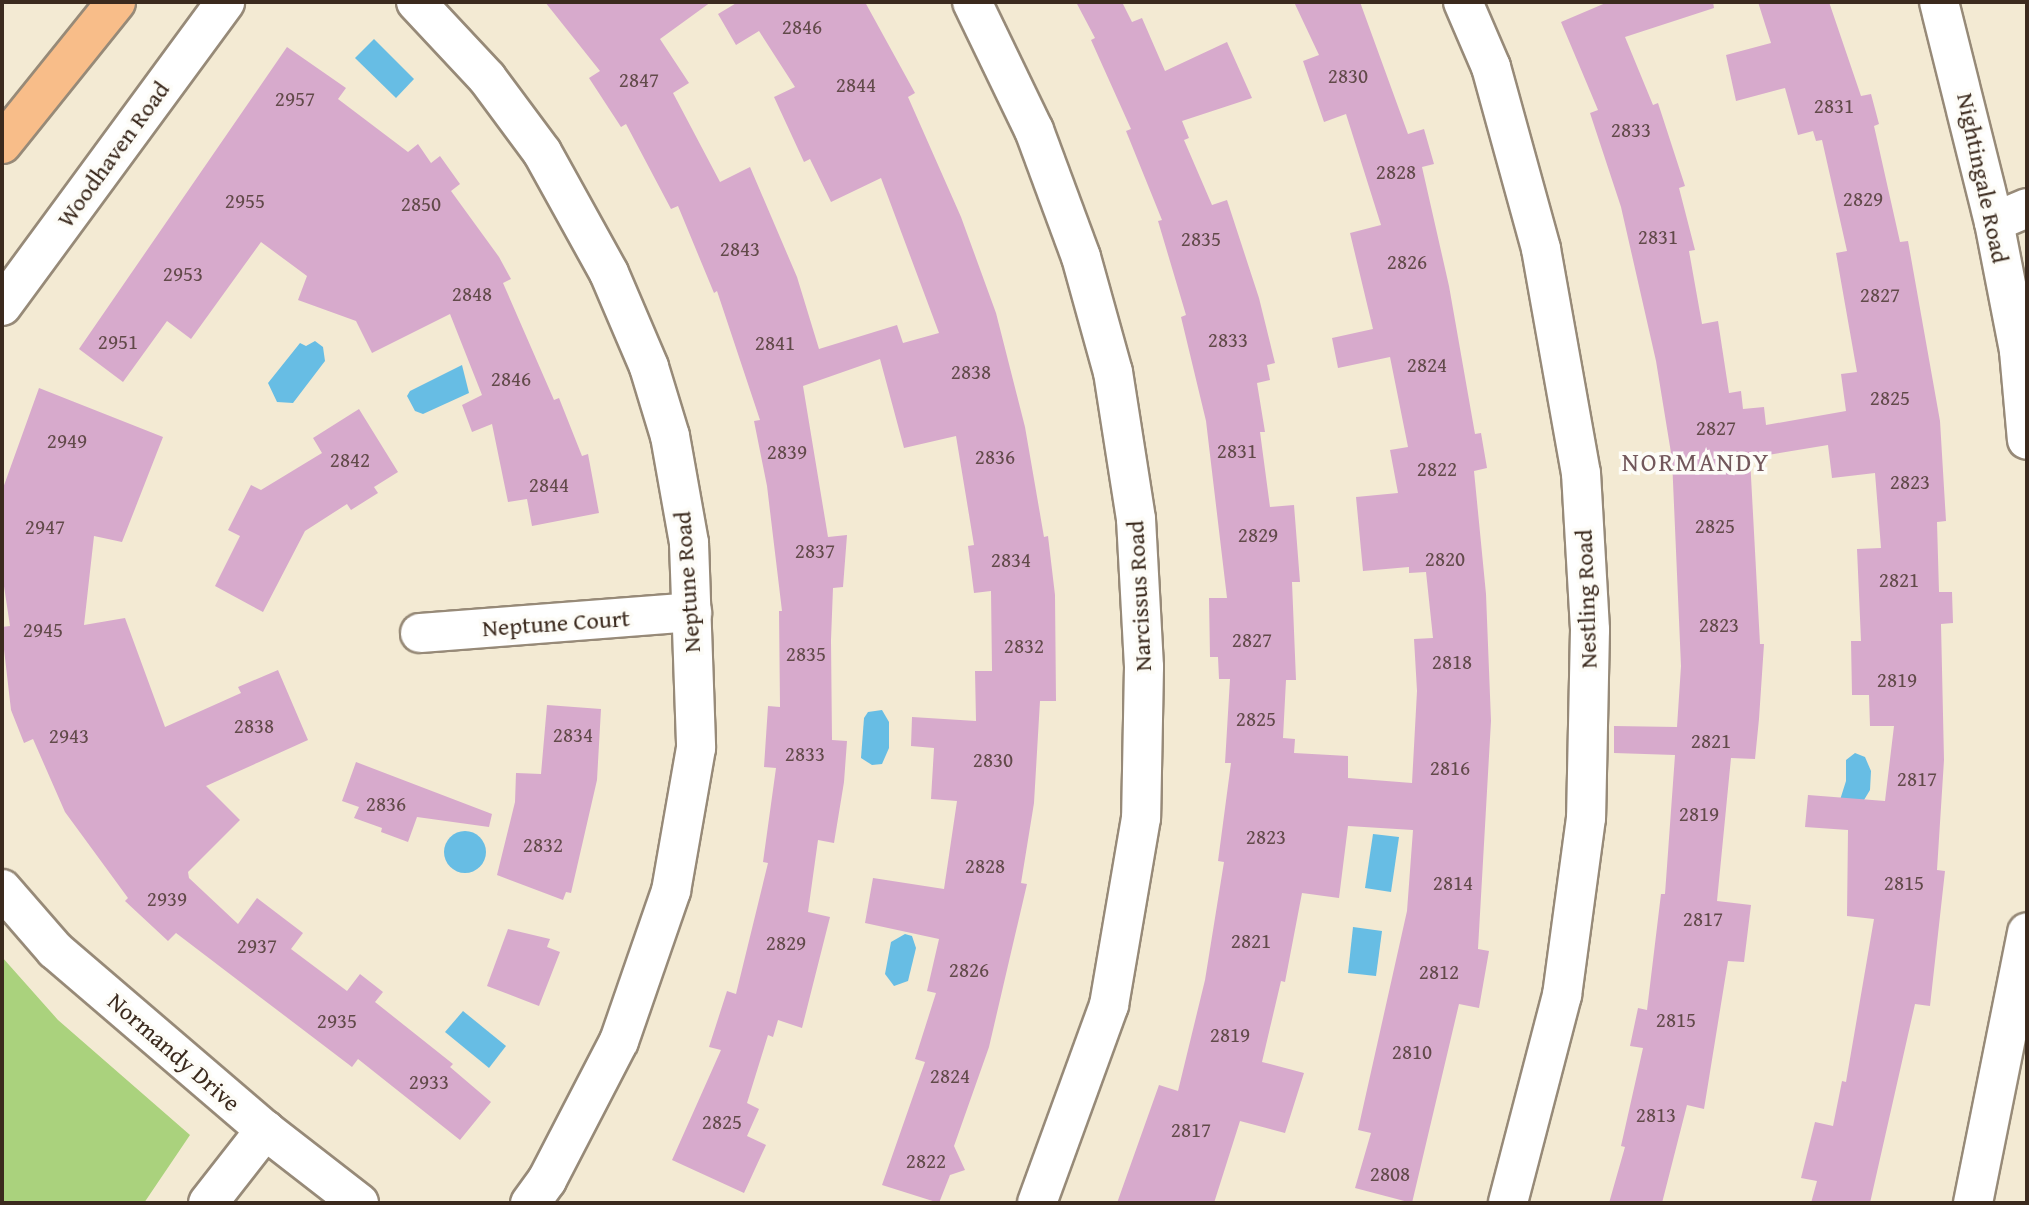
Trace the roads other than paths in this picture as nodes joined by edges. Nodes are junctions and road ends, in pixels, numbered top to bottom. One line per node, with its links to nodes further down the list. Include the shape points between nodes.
1 (116, 2): 7 (highway)
2 (225, 2): 11 (street, Woodhaven Road)
3 (416, 2): 13 (street, Neptune Road, via 487,78 542,152 609,273 649,368 670,436 689,542)
4 (972, 2): 21 (street, Narcissus Road, via 1034,130 1081,257 1113,372 1136,519 1144,667 1141,818 1109,1005)
5 (1463, 2): 22 (street, Nestling Road, via 1491,67 1541,249 1581,473 1590,630 1586,818 1562,995)
6 (1939, 2): 10 (street, Nightingale Road)
7 (40, 101): 8 (highway); 9 (highway)
8 (2, 144)
9 (2, 172)
10 (2010, 215): 12 (street, Nightingale Road)
11 (2, 306)
12 (2027, 440)
13 (692, 612): 14 (street, Neptune Court); 20 (street, Neptune Road, via 696,748 671,891 619,1041 547,1180)
14 (420, 633)
15 (2, 889): 17 (street, Normandy Drive, via 55,950)
16 (2027, 932): 23 (street)
17 (265, 1130): 18 (street); 19 (street, Normandy Drive)
18 (208, 1203)
19 (359, 1203)
20 (530, 1203)
21 (1037, 1203)
22 (1508, 1203)
23 (1973, 1203)

